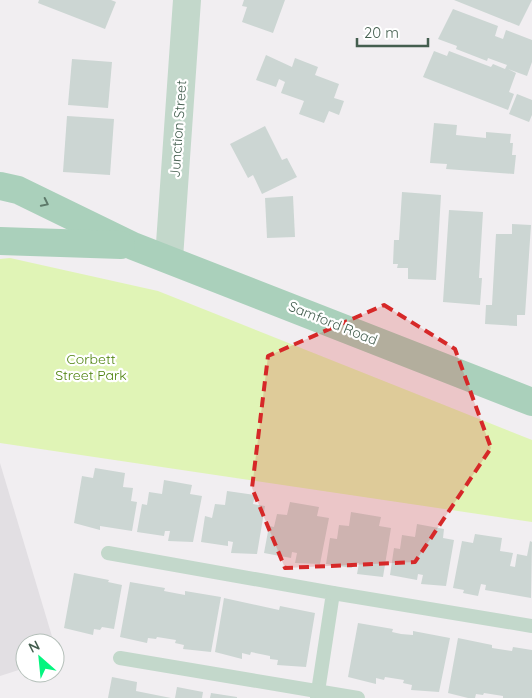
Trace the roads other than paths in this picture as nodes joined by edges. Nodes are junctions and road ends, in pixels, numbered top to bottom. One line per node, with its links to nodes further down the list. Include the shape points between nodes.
1 (187, 0): 5 (street, Junction Street)
2 (0, 186): 4 (main road, Samford Road, one-way to 4, via 18,190)
3 (0, 240): 4 (main road, Samford Road)
4 (133, 246): 5 (main road, Samford Road)
5 (170, 258): 6 (main road, Samford Road)
6 (532, 402)
7 (108, 553): 8 (lane)
8 (333, 593): 9 (lane); 11 (lane)
9 (532, 626)
10 (120, 658): 11 (lane)
11 (317, 694): 12 (lane)
12 (358, 698)

